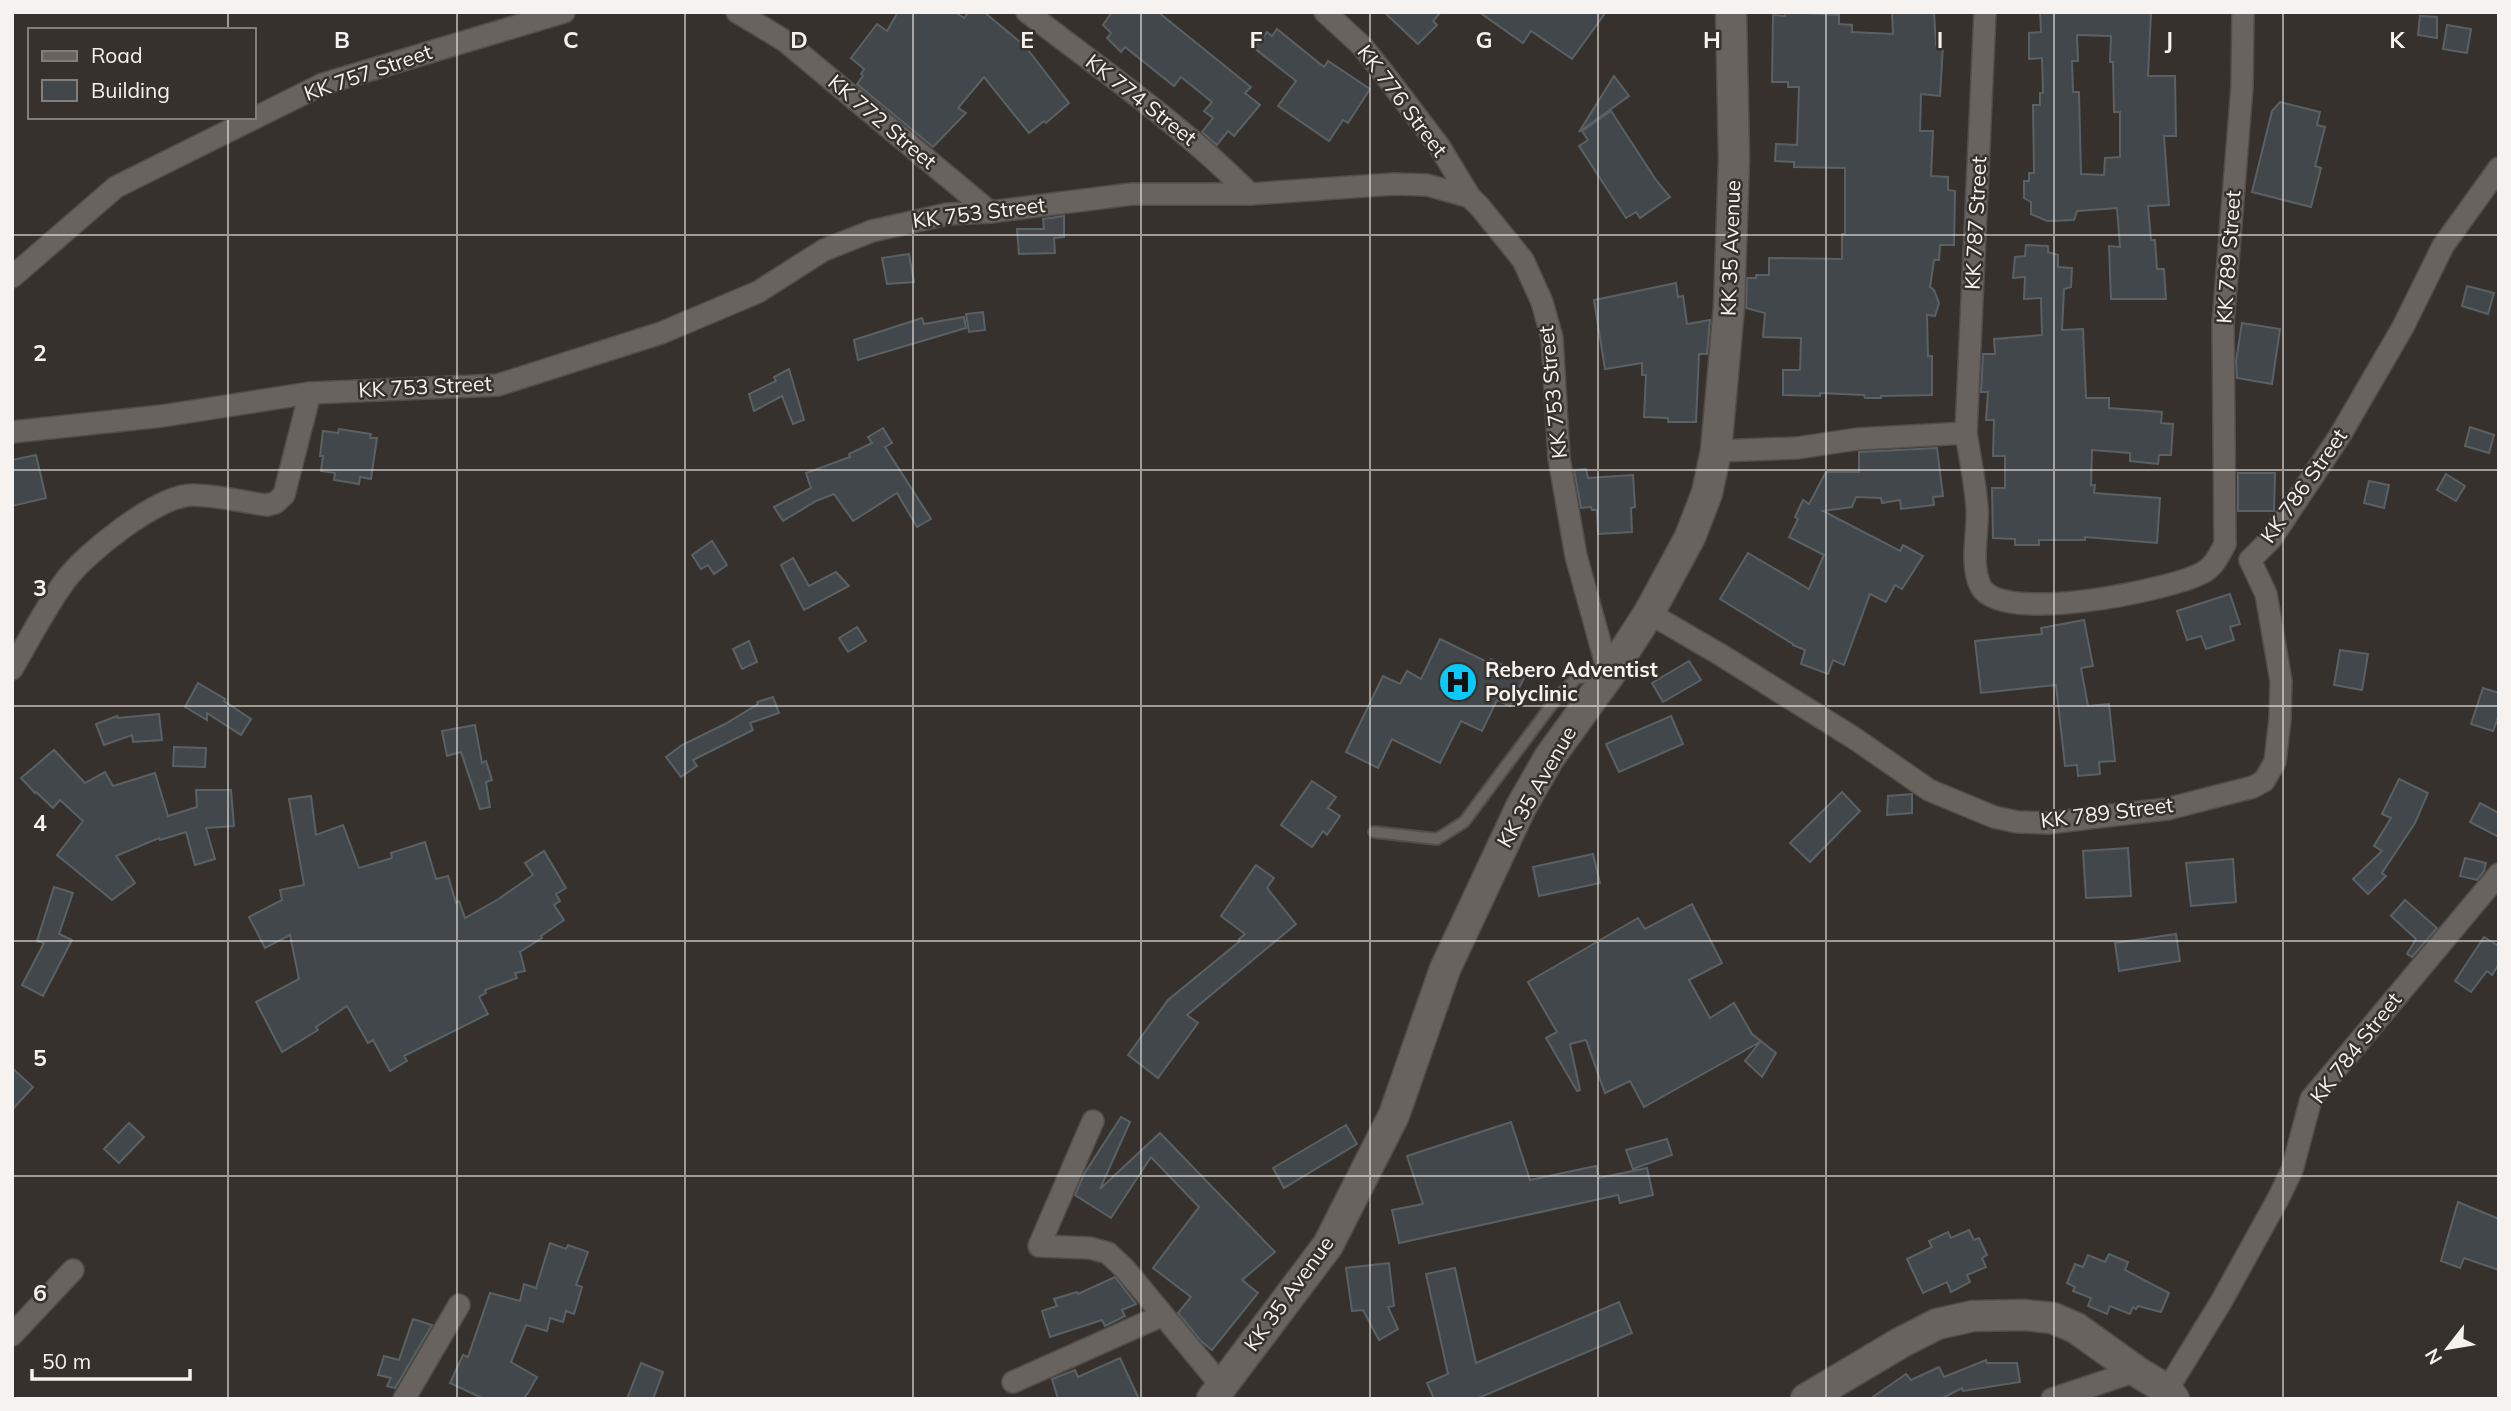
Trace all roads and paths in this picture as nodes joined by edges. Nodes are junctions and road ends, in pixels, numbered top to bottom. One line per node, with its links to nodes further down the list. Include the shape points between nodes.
1 (564, 12): 8 (street, KK 757 Street, via 323,84)
2 (737, 12): 13 (street, KK 772 Street, via 785,41)
3 (1027, 12): 11 (street, KK 774 Street, via 1168,118)
4 (1325, 12): 12 (street, KK 776 Street, via 1382,71 1439,146)
5 (1731, 12): 18 (main road, KK 35 Avenue, via 1734,159 1730,293)
6 (1985, 12): 17 (street, KK 787 Street)
7 (2243, 12): 19 (street, KK 789 Street, via 2242,88 2223,323)
8 (256, 117)
9 (253, 119): 14 (street, KK 757 Street, via 116,187)
10 (2499, 168): 20 (street, KK 786 Street, via 2443,246 2403,327 2339,437 2271,538)
11 (1250, 194): 12 (street, KK 753 Street, via 1427,184); 13 (street, KK 753 Street, via 1132,194)
12 (1470, 197): 23 (street, KK 753 Street, via 1523,260 1542,302 1552,338 1559,458 1574,543)
13 (990, 212): 15 (street, KK 753 Street, via 947,214 872,231 824,250 758,292 661,333 498,385)
14 (12, 278)
15 (310, 393): 16 (street, KK 753 Street, via 162,416); 22 (street, via 285,495 267,505 191,495 150,509 83,560 65,581)
16 (12, 432)
17 (1966, 433): 18 (street); 19 (street, via 1977,509 1978,574 1982,588 1992,596 2010,603 2042,605 2105,599 2203,572)
18 (1716, 451): 21 (main road, KK 35 Avenue, via 1707,494 1690,537)
19 (2225, 544): 20 (street, KK 786 Street)
20 (2250, 560): 21 (street, KK 789 Street, via 2266,594 2281,681 2275,762 2264,781 2253,788 2167,809 2049,823 1994,817 1929,790 1721,654)
21 (1648, 613): 23 (main road, KK 35 Avenue)
22 (12, 669)
23 (1609, 675): 24 (lane, via 1577,678 1559,695 1464,822 1437,839); 33 (main road, KK 35 Avenue, via 1549,758 1521,807 1445,969 1394,1115 1328,1245)
24 (1374, 832)
25 (2499, 874): 34 (street, KK 784 Street, via 2311,1099 2292,1170)
26 (1093, 1121): 29 (street, via 1039,1246 1108,1253)
27 (73, 1270): 30 (street)
28 (459, 1305): 35 (street)
29 (1163, 1315): 32 (street); 33 (street)
30 (12, 1335)
31 (2136, 1371): 34 (main road); 36 (main road, via 2076,1328 2053,1318 1973,1315 1937,1324 1899,1343); 37 (street)
32 (1013, 1382)
33 (1217, 1392)
34 (2170, 1394)
35 (404, 1399)
36 (1806, 1399)
37 (2052, 1399)

